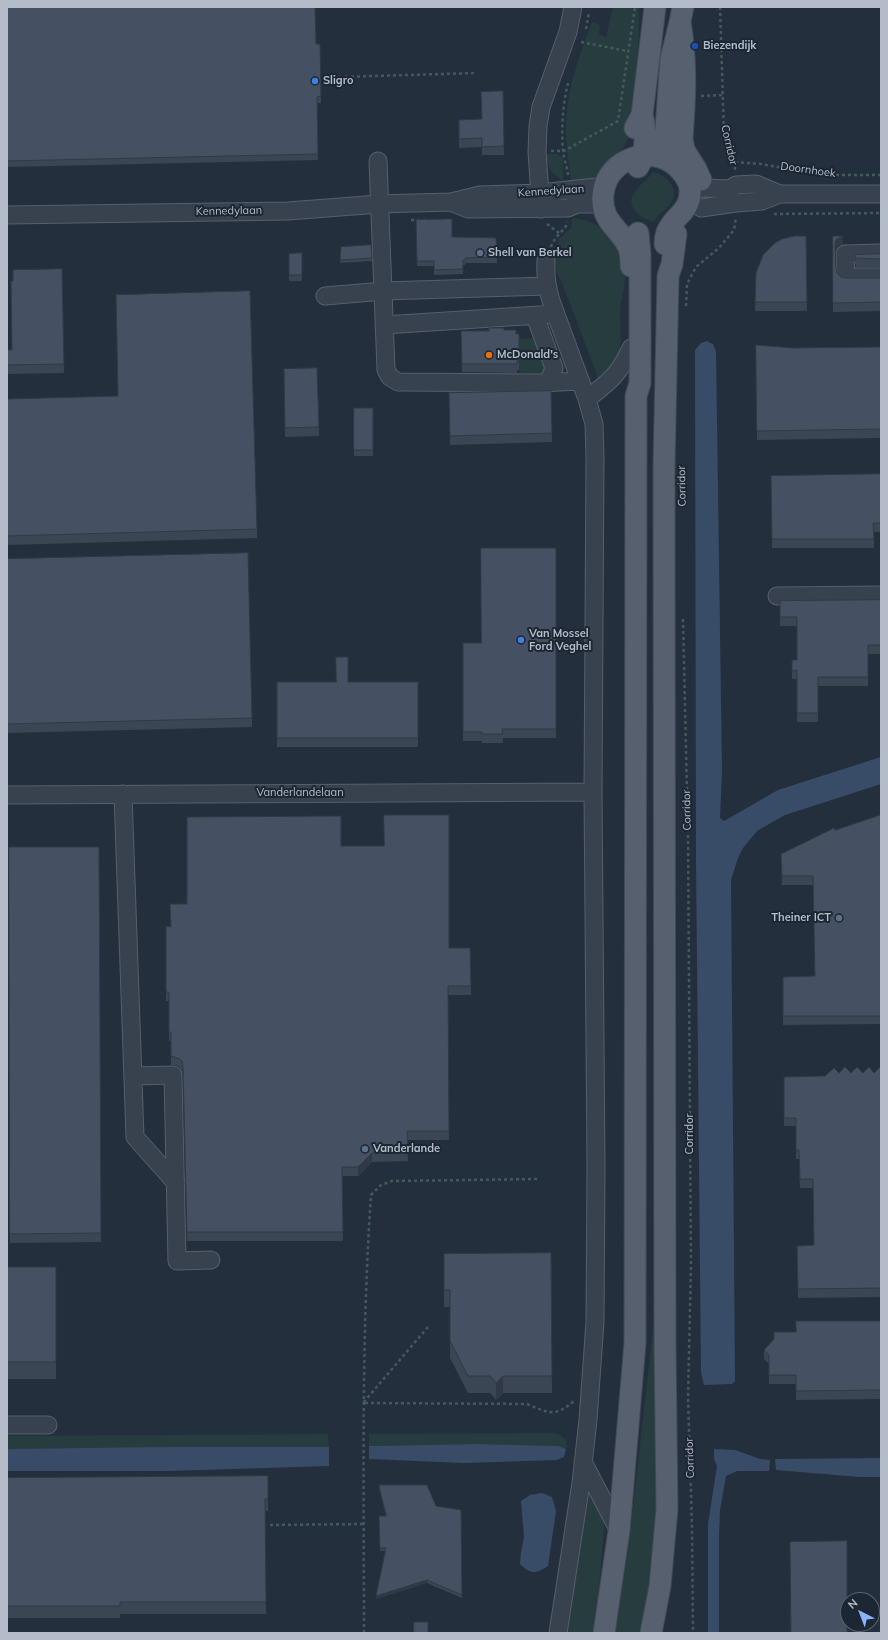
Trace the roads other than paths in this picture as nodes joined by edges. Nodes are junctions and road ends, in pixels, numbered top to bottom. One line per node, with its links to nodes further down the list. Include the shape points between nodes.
1 (573, 7): 8 (street, via 568,32 541,107 538,133)
2 (655, 7): 4 (main road, via 642,115 636,126)
3 (682, 15): 5 (main road, via 671,59 665,136); 7 (main road, via 685,67 682,139)
4 (637, 156): 5 (main road, via 658,156); 12 (main road, via 623,162 609,176)
5 (668, 160): 7 (main road, via 679,168 688,180)
6 (378, 161): 13 (street)
7 (695, 178): 9 (street, Doornhoek, via 730,189 736,185 756,184); 14 (main road); 17 (main road, via 686,210 670,227)
8 (540, 193): 11 (street, Kennedylaan, via 480,195); 12 (street, Kennedylaan, via 568,190); 15 (street)
9 (780, 194): 10 (street, Doornhoek); 14 (street, Doornhoek, via 762,201)
10 (881, 194)
11 (451, 202): 13 (street, Kennedylaan); 15 (street, Kennedylaan, via 468,209)
12 (608, 203): 15 (street, Kennedylaan); 18 (main road, via 608,221)
13 (379, 204): 16 (street, Kennedylaan, via 288,210); 23 (street)
14 (701, 208): 17 (main road, via 690,225)
15 (540, 209)
16 (7, 215)
17 (671, 235): 18 (main road); 47 (main road, Corridor, via 664,264 668,276 664,468 667,1509 660,1586)
18 (631, 236): 28 (main road); 31 (main road, via 640,254 640,383)
19 (881, 253): 21 (street, via 845,254 846,277)
20 (546, 261): 22 (street)
21 (881, 277)
22 (546, 286): 23 (street); 25 (street)
23 (383, 291): 24 (street); 27 (street)
24 (325, 296)
25 (555, 314): 26 (street); 30 (street)
26 (535, 316): 27 (street); 29 (street, via 554,368)
27 (384, 325): 29 (street, via 386,370 390,377 398,382)
28 (630, 348): 31 (main road, via 632,383); 32 (street, via 618,373)
29 (550, 381): 30 (street)
30 (580, 381): 32 (street)
31 (636, 396): 44 (main road, via 635,1343)
32 (587, 399): 35 (street, via 594,424)
33 (881, 595): 34 (street)
34 (777, 596)
35 (593, 792): 36 (street, Vanderlandelaan); 43 (street, via 595,1322)
36 (124, 794): 37 (street, Vanderlandelaan); 38 (street)
37 (7, 795)
38 (133, 1076): 39 (street, via 136,1137); 39 (street, via 173,1075)
39 (176, 1183): 40 (street, via 177,1261)
40 (212, 1260)
41 (7, 1425): 42 (street)
42 (48, 1425)
43 (583, 1462): 44 (street); 45 (street)
44 (619, 1531): 46 (main road)
45 (558, 1633)
46 (604, 1633)
47 (651, 1633)

